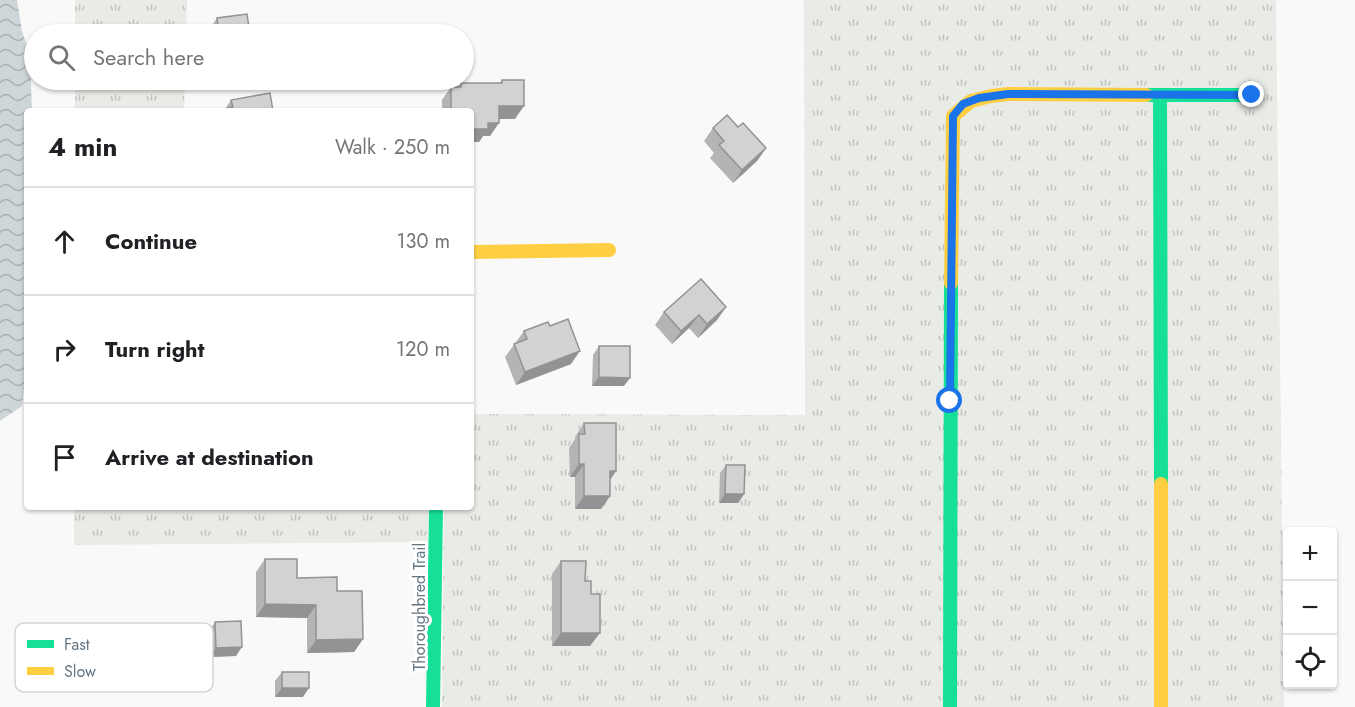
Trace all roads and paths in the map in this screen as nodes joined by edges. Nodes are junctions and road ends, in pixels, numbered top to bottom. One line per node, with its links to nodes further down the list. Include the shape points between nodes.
1 (1160, 95): 2 (street); 7 (street, via 1008,94 963,104 953,116); 8 (street)
2 (1252, 95)
3 (609, 250): 4 (street)
4 (474, 252)
5 (436, 510): 6 (street, Thoroughbred Trail)
6 (434, 707)
7 (950, 707)
8 (1161, 707)

